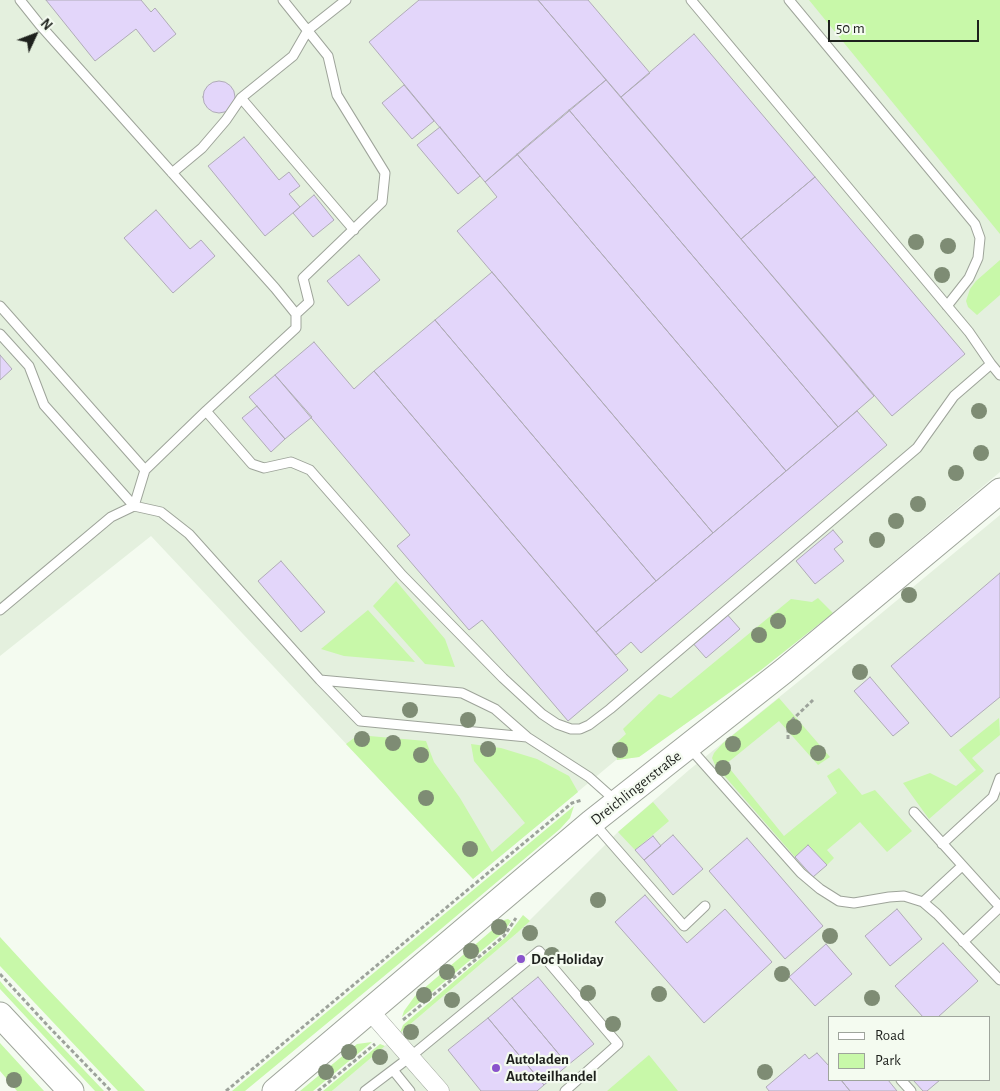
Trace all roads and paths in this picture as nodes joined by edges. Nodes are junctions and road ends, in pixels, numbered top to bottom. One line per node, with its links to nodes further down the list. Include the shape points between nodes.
1 (20, 0): 8 (lane)
2 (283, 0): 6 (lane)
3 (346, 0): 6 (lane)
4 (691, 0): 11 (lane)
5 (789, 0): 11 (lane, via 975,224 980,238 978,258 969,278)
6 (308, 30): 7 (lane, via 293,56); 9 (lane, via 328,56 337,95 385,173 382,202)
7 (241, 98): 8 (lane, via 202,148); 9 (lane)
8 (172, 173): 12 (lane)
9 (354, 230): 12 (lane, via 303,278 309,302)
10 (0, 306): 17 (lane)
11 (947, 306): 14 (lane)
12 (296, 314): 16 (lane, via 296,328)
13 (0, 334): 19 (lane, via 29,366 44,405)
14 (991, 364): 15 (lane); 16 (lane, via 954,396 917,448 610,709 580,729 564,727 542,714 503,678 402,575 310,470 292,462 264,468 252,464)
15 (1000, 375)
16 (206, 411): 17 (lane)
17 (145, 470): 19 (lane)
18 (1000, 491): 25 (street, Dreichlingerstraße)
19 (134, 506): 20 (lane, via 111,517); 21 (lane, via 161,512 189,534)
20 (0, 610)
21 (320, 680): 23 (lane, via 462,694 495,709); 23 (lane, via 360,721)
22 (813, 700): 24 (path, via 792,719 788,726)
23 (527, 737): 27 (lane, via 589,777)
24 (788, 740)
25 (689, 746): 27 (street, Dreichlingerstraße); 32 (lane, via 801,873 820,888 840,901 854,903 904,896)
26 (1000, 778): 30 (lane, via 992,797)
27 (617, 802): 29 (street, Dreichlingerstraße); 47 (path, via 585,799 572,803)
28 (914, 812): 30 (lane)
29 (592, 822): 33 (lane, via 684,926); 39 (street, Dreichlingerstraße)
30 (942, 844): 31 (lane)
31 (962, 866): 32 (lane); 34 (lane)
32 (923, 902): 36 (lane)
33 (705, 906)
34 (1000, 907): 36 (lane)
35 (518, 914): 41 (path, via 504,936)
36 (964, 942): 38 (lane)
37 (0, 974): 46 (path)
38 (998, 974)
39 (369, 1010): 41 (street); 48 (street, Dreichlingerstraße)
40 (0, 1015): 45 (street)
41 (389, 1032): 42 (street); 49 (path)
42 (410, 1057): 43 (lane); 52 (street); 53 (lane, via 539,951 618,1044)
43 (393, 1070): 50 (lane); 51 (lane)
44 (902, 1081): 54 (lane)
45 (71, 1091)
46 (111, 1091)
47 (226, 1091)
48 (276, 1091)
49 (318, 1091)
50 (365, 1091)
51 (410, 1091)
52 (440, 1091)
53 (565, 1091)
54 (911, 1091)

